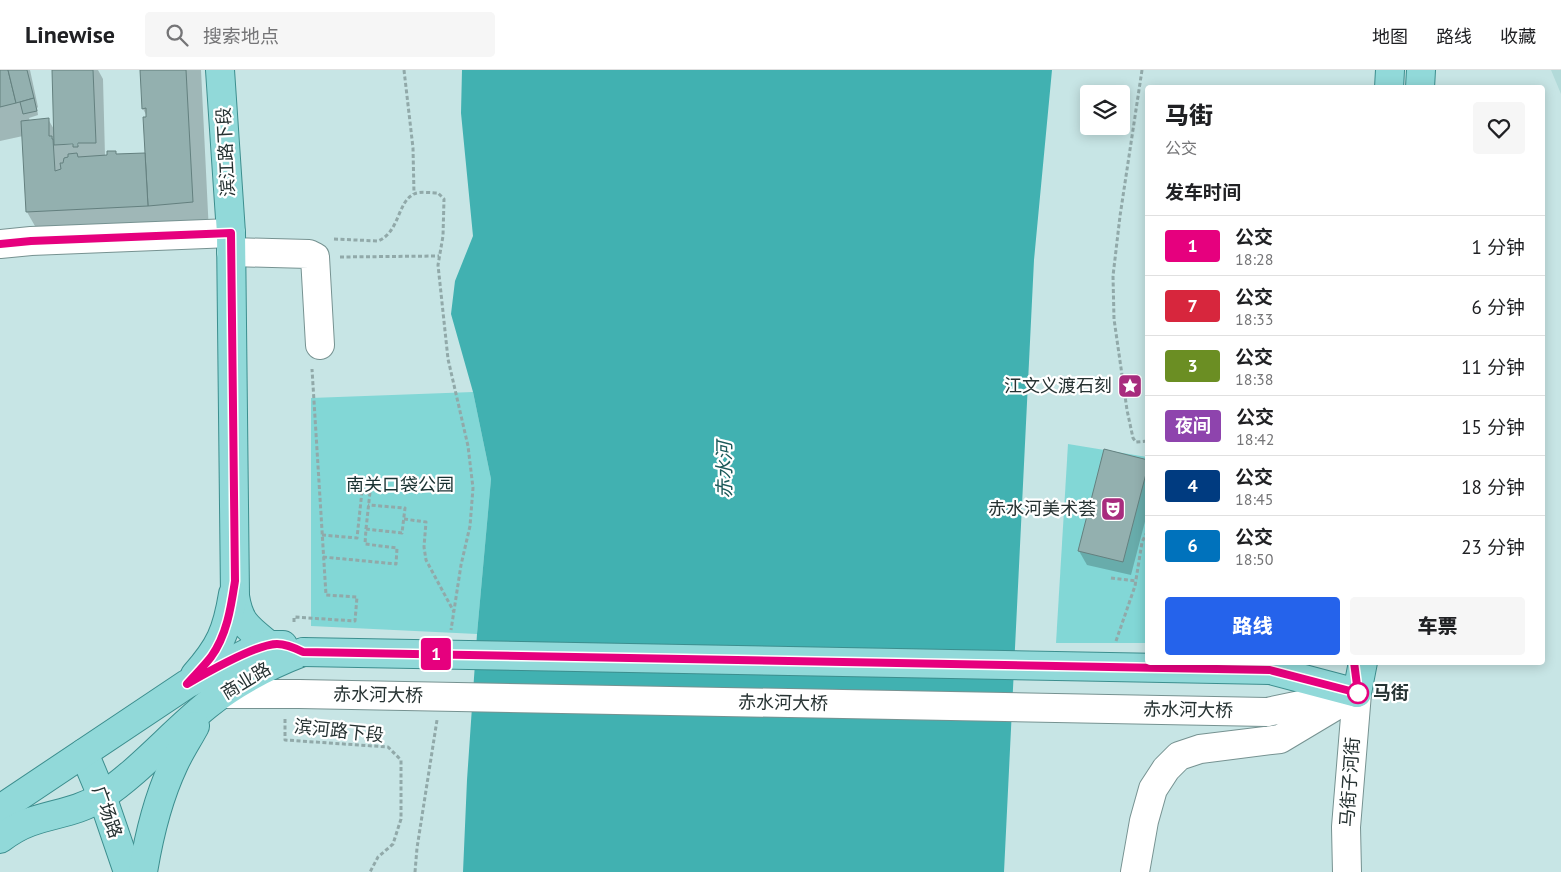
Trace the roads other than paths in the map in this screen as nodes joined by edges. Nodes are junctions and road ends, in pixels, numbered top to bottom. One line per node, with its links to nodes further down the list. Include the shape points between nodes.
1 (220, 70): 6 (main road, 滨江路下段)
2 (1390, 70): 4 (main road)
3 (1422, 70): 5 (main road)
4 (1389, 85)
5 (1420, 85)
6 (231, 243): 7 (street, via 31,241); 8 (street, via 309,254 322,248); 9 (main road, 滨江路下段)
7 (0, 244)
8 (315, 353)
9 (235, 581): 10 (main road, via 239,616 249,629); 13 (main road, via 221,639 210,658)
10 (288, 648): 13 (main road, 商业路, via 247,654); 14 (main road, bridge, via 1270,670); 15 (main road, 商业路, via 280,661)
11 (1354, 665): 14 (main road)
12 (1363, 665): 14 (main road)
13 (187, 684): 16 (main road, 商业路)
14 (1358, 693): 15 (street, 赤水河大桥, bridge, via 1267,712 292,694); 22 (street, via 1280,739 1200,749 1179,756 1153,789); 23 (street, 马街子河街, via 1346,827)
15 (215, 699): 17 (main road, 商业路); 21 (main road, via 174,764 149,836)
16 (84, 753): 17 (main road, 广场路); 18 (main road, 商业路)
17 (102, 796): 19 (main road, 商业路, via 85,806 20,826); 20 (main road, 广场路)
18 (0, 809)
19 (0, 839)
20 (128, 872)
21 (143, 872)
22 (1135, 872)
23 (1347, 872)

